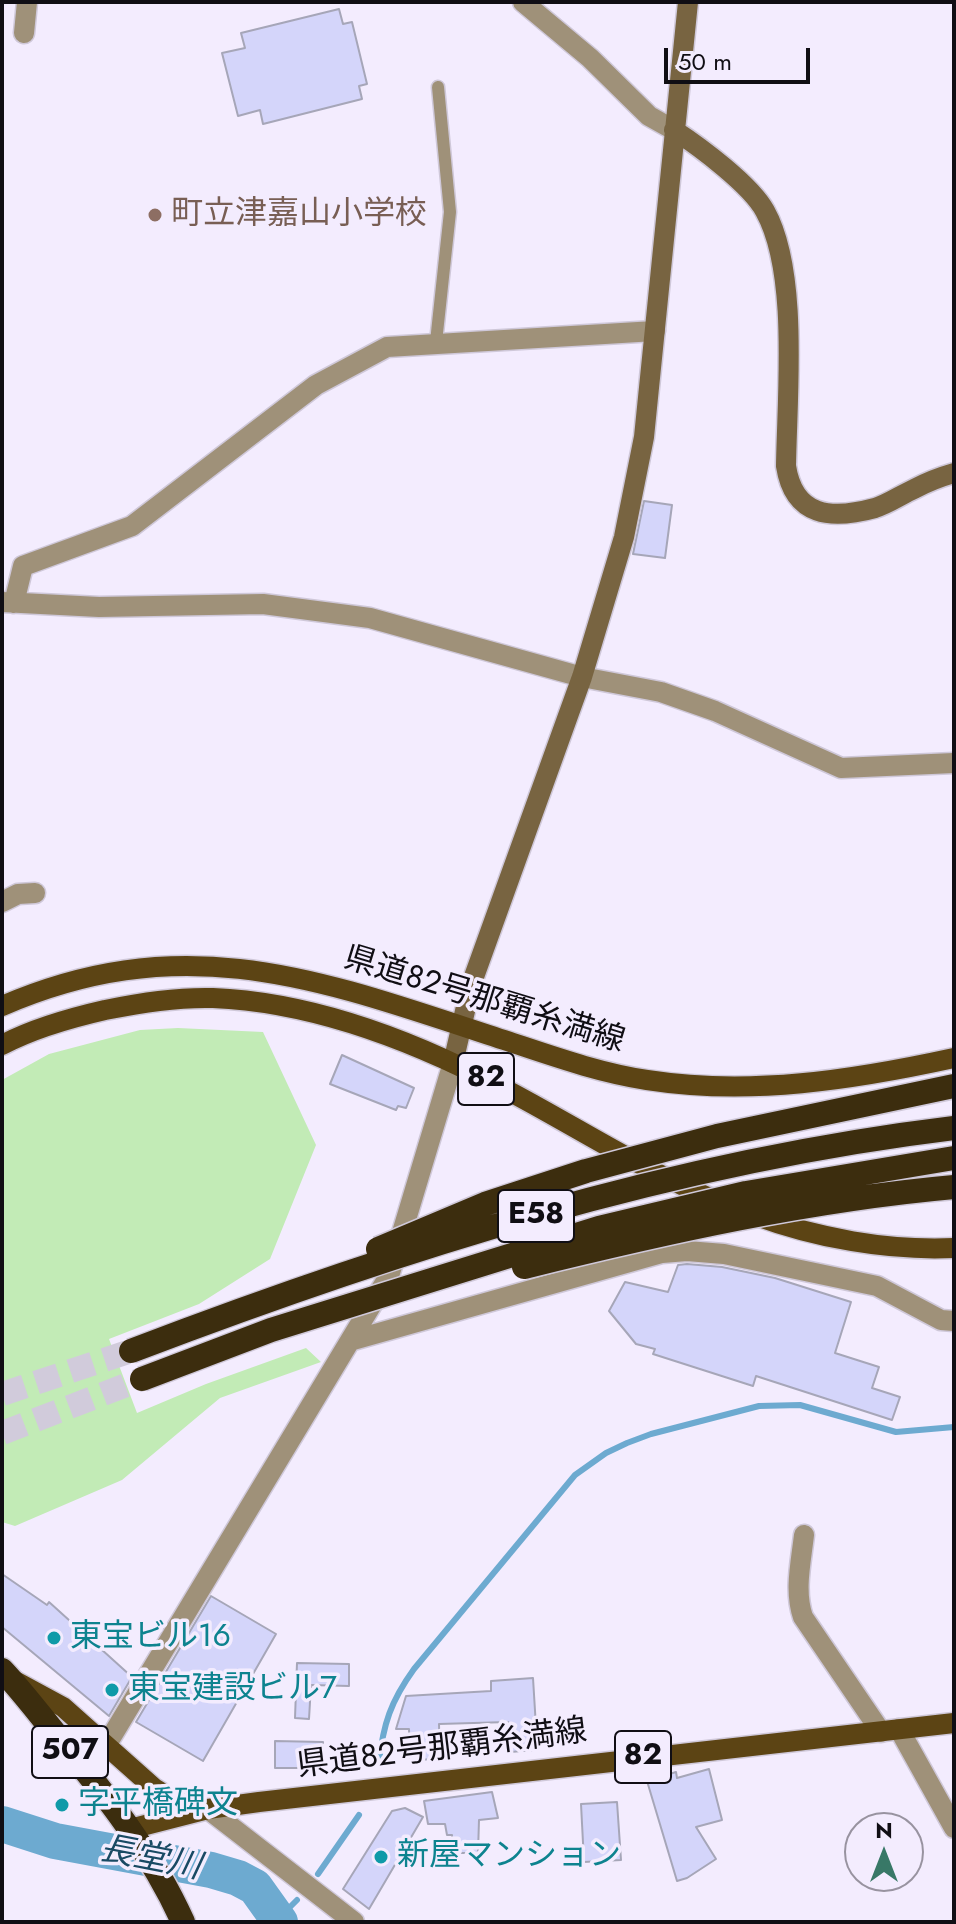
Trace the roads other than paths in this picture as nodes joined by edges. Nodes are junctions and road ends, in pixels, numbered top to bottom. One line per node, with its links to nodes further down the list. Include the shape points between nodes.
1 (27, 2): 4 (street)
2 (523, 2): 6 (street, via 649,116)
3 (688, 2): 6 (street)
4 (24, 33)
5 (438, 87): 8 (lane, via 450,212)
6 (674, 130): 7 (street); 9 (street, via 726,168 765,209 772,227 786,278 786,466 799,500 833,514 877,508)
7 (655, 331): 8 (street); 11 (street, via 644,437 624,537)
8 (436, 342): 10 (street, via 387,347 316,385 132,526 23,566)
9 (954, 473)
10 (8, 603): 11 (street, via 263,604 370,618)
11 (582, 677): 12 (street, via 661,692 841,768); 16 (street, via 471,985)
12 (954, 763)
13 (35, 893): 14 (street)
14 (2, 902)
15 (2, 1006): 16 (main road, 県道82号那覇糸満線 / 82, via 105,973 207,964 329,985)
16 (461, 1027): 18 (main road, 県道82号那覇糸満線 / 82, via 583,1067 709,1087 810,1083); 19 (street)
17 (2, 1045): 19 (main road, 県道82号那覇糸満線 / 82, via 72,1018 148,1001 212,998 323,1014)
18 (954, 1058)
19 (453, 1063): 24 (main road, 県道82号那覇糸満線 / 82, via 682,1186 758,1216 812,1233 873,1243); 28 (street, via 389,1276)
20 (954, 1086): 25 (highway, bridge, via 731,1133 586,1171 485,1204)
21 (954, 1128): 25 (highway, E58, bridge, via 774,1157 596,1198)
22 (954, 1158): 27 (highway, E58, bridge, via 746,1193 599,1228)
23 (954, 1187): 27 (highway, bridge, via 798,1206 660,1234)
24 (954, 1248)
25 (255, 1303): 29 (highway, E58, bridge)
26 (954, 1321): 28 (street, via 941,1320 877,1286 687,1251 662,1253)
27 (271, 1330): 30 (highway, E58, bridge)
28 (350, 1341): 35 (street)
29 (131, 1351)
30 (142, 1379)
31 (804, 1535): 34 (street, via 798,1589 803,1617)
32 (5, 1674): 35 (main road, via 63,1707); 38 (highway, 507)
33 (954, 1723): 34 (main road, 県道82号那覇糸満線 / 82)
34 (890, 1731): 36 (main road, 県道82号那覇糸満線 / 82); 37 (street)
35 (107, 1744): 36 (main road, via 154,1788)
36 (208, 1809): 38 (main road, 県道82号那覇糸満線 / 82); 40 (street)
37 (954, 1828)
38 (131, 1831): 39 (highway, 507)
39 (183, 1922)
40 (354, 1922)

